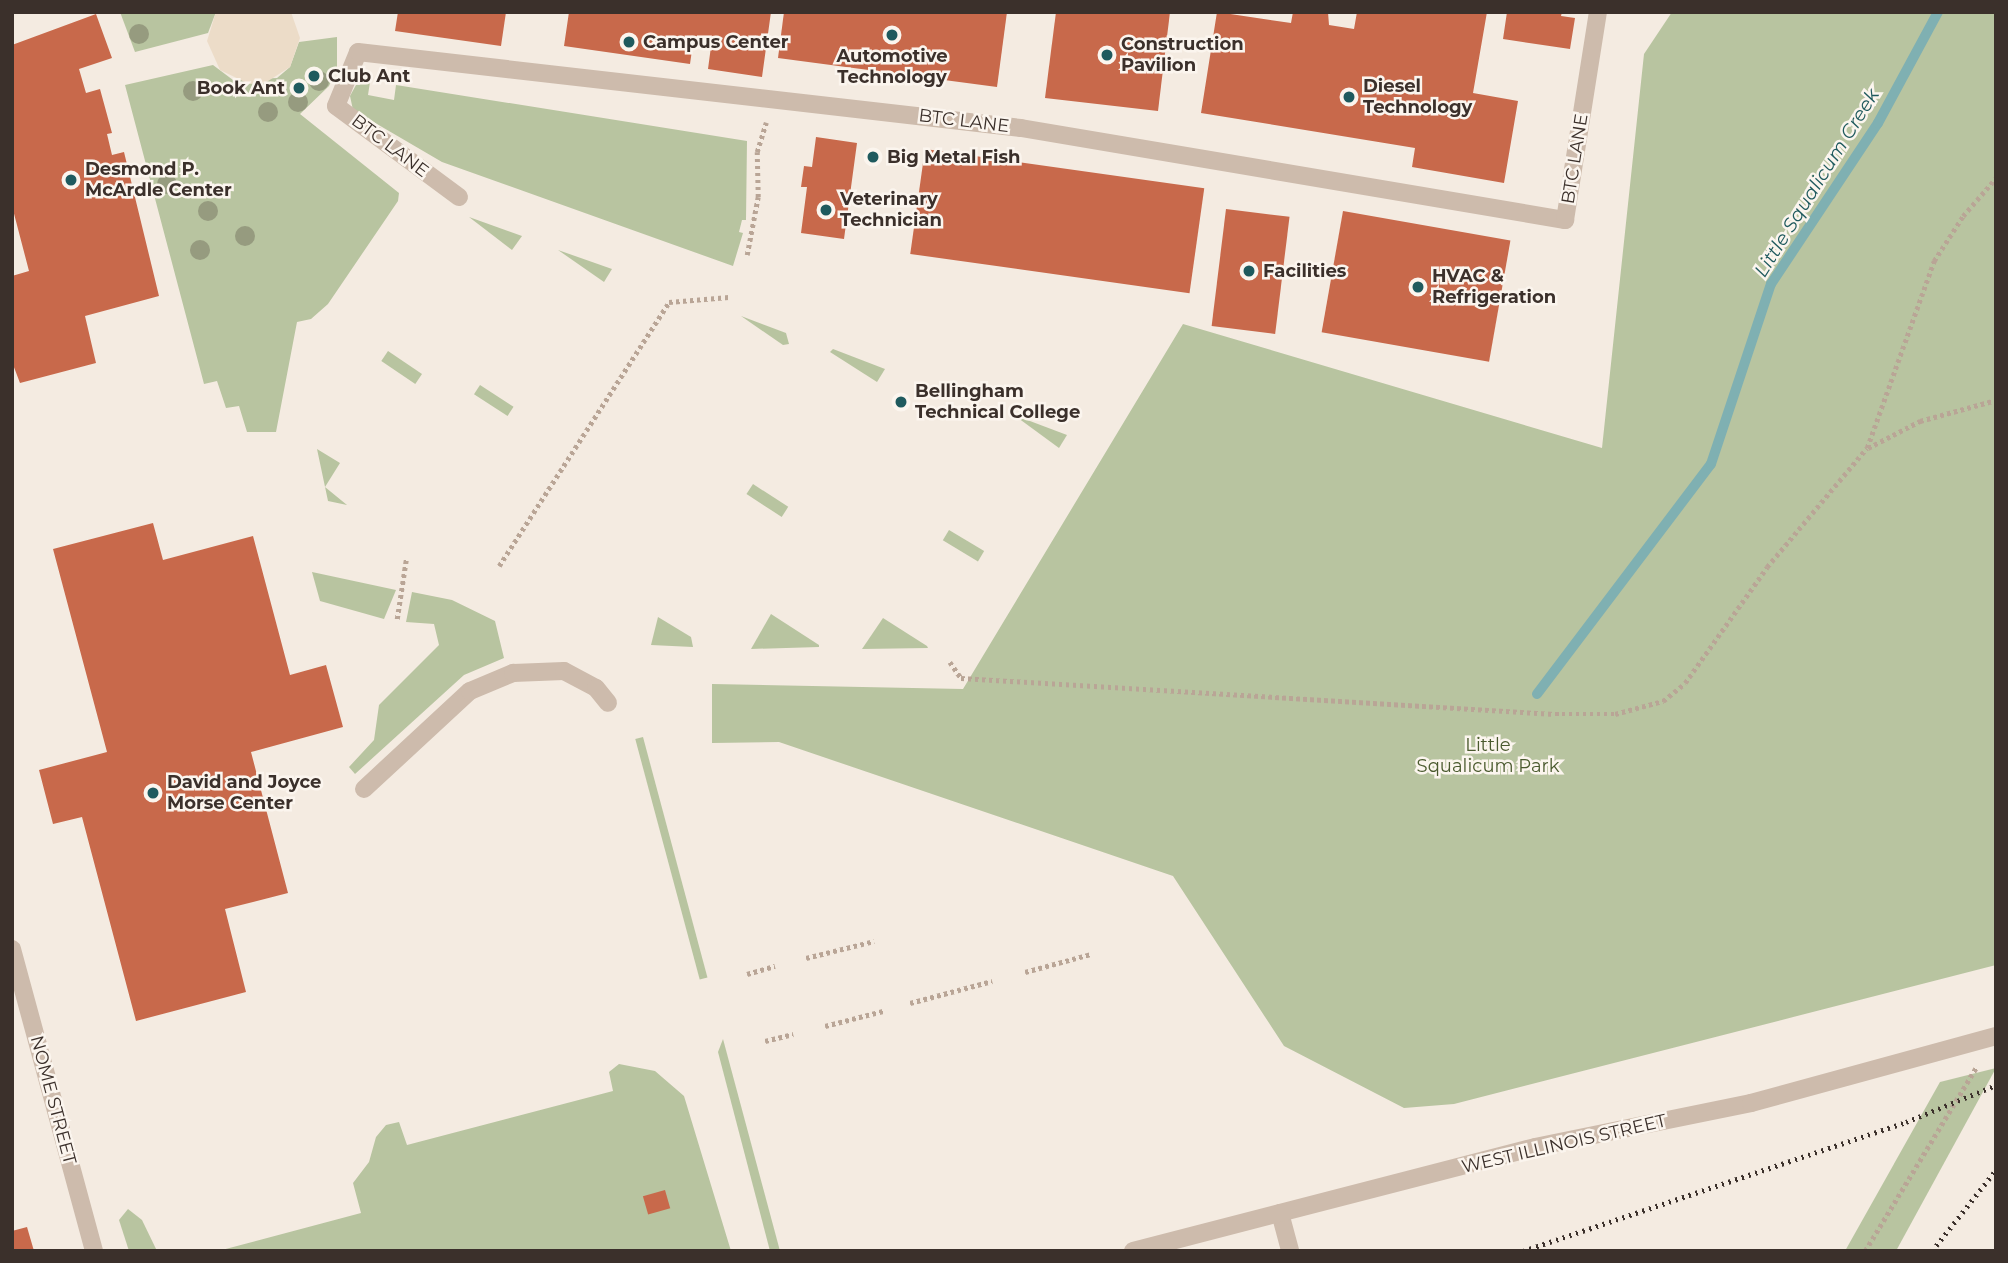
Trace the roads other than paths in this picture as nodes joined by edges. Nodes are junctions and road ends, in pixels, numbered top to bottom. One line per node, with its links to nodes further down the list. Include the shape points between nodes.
1 (1598, 12): 2 (street, BTC LANE, via 1565,220 1021,128 358,52 336,106)
2 (459, 197)
3 (608, 703): 4 (street, via 596,688 564,671 513,673 470,691)
4 (363, 789)
5 (12, 949): 8 (street, NOME STREET)
6 (1993, 1037): 7 (street, WEST ILLINOIS STREET, via 1751,1103 1590,1134)
7 (1280, 1213): 9 (street, WEST ILLINOIS STREET); 10 (street)
8 (94, 1251)
9 (1133, 1251)
10 (1290, 1251)

